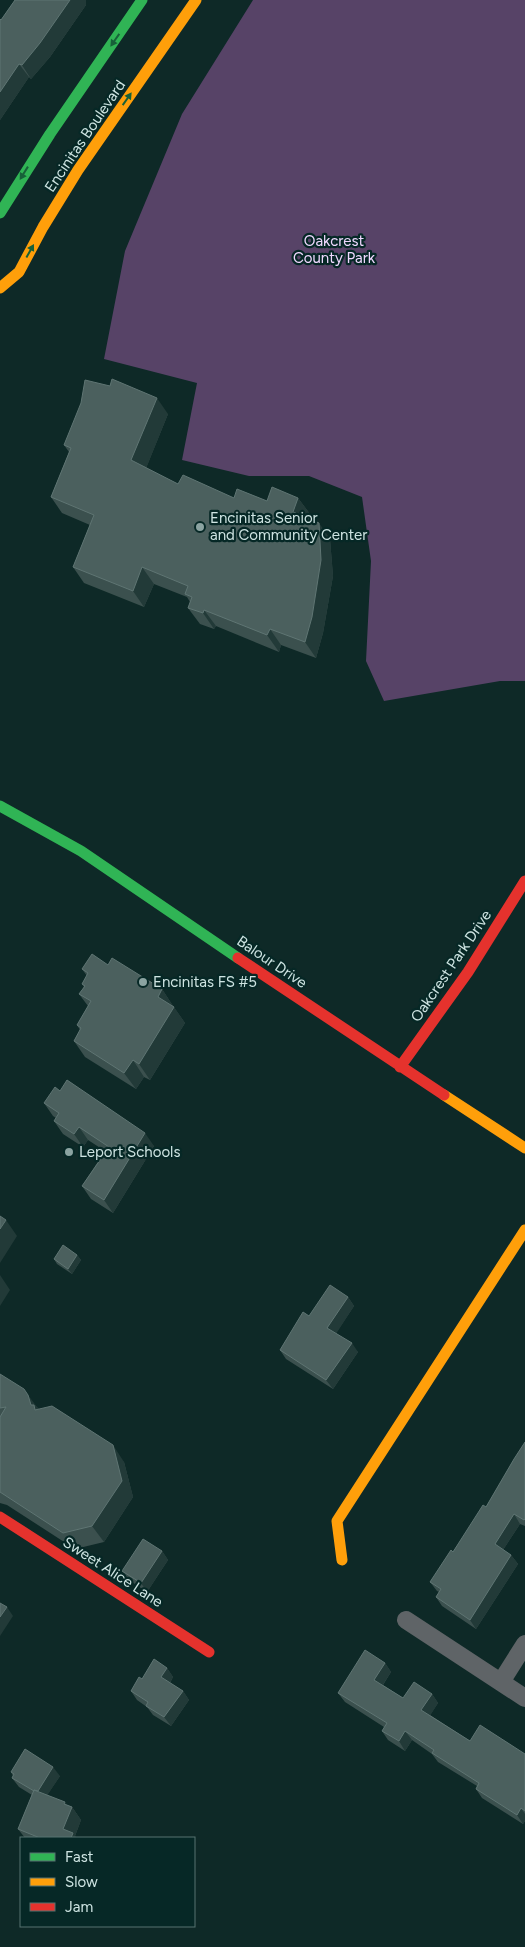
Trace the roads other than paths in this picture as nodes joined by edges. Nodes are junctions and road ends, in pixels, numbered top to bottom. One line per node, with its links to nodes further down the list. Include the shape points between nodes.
1 (142, 0): 3 (street, Encinitas Boulevard, one-way to 3)
2 (196, 0): 4 (street, Encinitas Boulevard, one-way to 2, via 19,272 78,170)
3 (0, 213)
4 (0, 288)
5 (0, 806): 7 (street, Balour Drive, via 81,851)
6 (525, 881): 7 (street, Oakcrest Park Drive, via 468,972)
7 (400, 1067): 8 (street, Balour Drive)
8 (525, 1148)
9 (525, 1230): 11 (street, via 337,1521)
10 (0, 1517): 14 (street, Sweet Alice Lane)
11 (342, 1560)
12 (406, 1620): 15 (street)
13 (525, 1644): 15 (street)
14 (209, 1652)
15 (501, 1682): 16 (street)
16 (525, 1698)

